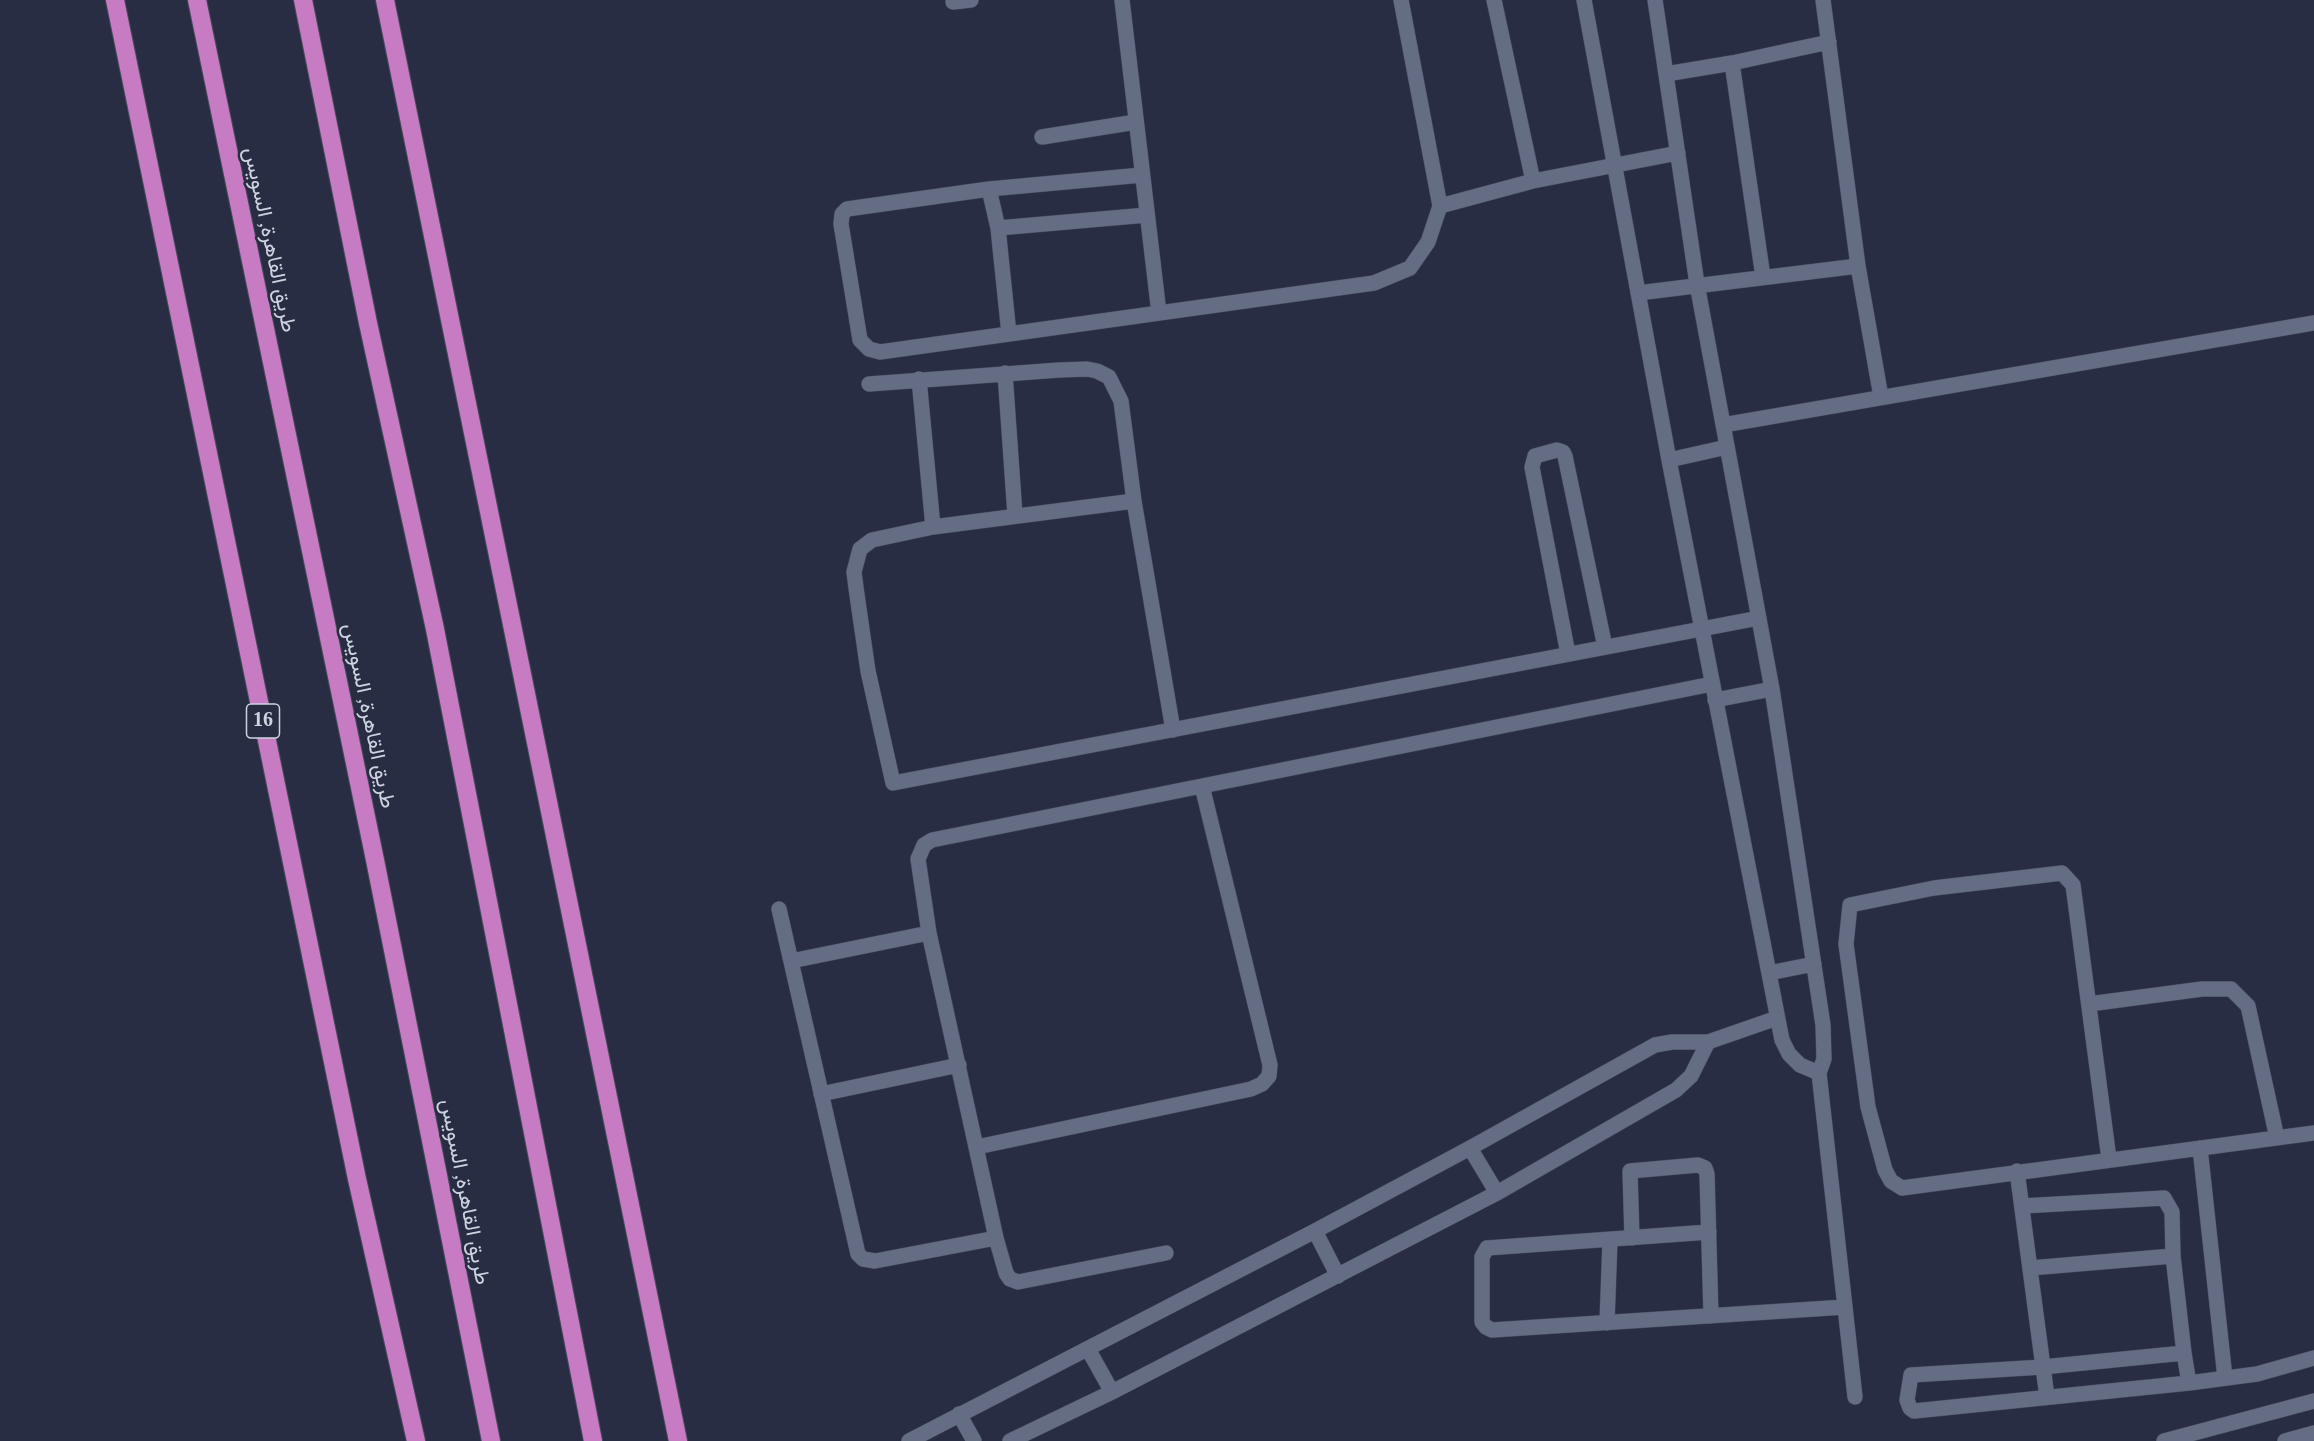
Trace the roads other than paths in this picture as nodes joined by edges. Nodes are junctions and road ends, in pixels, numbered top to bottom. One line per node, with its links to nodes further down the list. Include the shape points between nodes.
1 (116, 0): 97 (highway, 16, via 357,1179)
2 (197, 0): 98 (highway, طريق القاهرة, السويس)
3 (303, 0): 99 (highway, via 435,629)
4 (386, 0): 100 (highway)
5 (971, 0): 12 (lane)
6 (1122, 0): 16 (lane)
7 (1401, 0): 23 (lane)
8 (1494, 0): 21 (lane)
9 (1584, 0): 19 (lane)
10 (1655, 0): 15 (lane)
11 (1823, 0): 13 (lane)
12 (953, 2)
13 (1828, 42): 14 (lane); 26 (lane)
14 (1732, 63): 15 (lane); 27 (lane)
15 (1666, 74): 18 (lane)
16 (1136, 122): 17 (lane); 20 (lane)
17 (1042, 137)
18 (1678, 153): 19 (lane); 28 (lane)
19 (1614, 165): 21 (lane); 29 (lane)
20 (1142, 175): 22 (lane); 24 (lane)
21 (1533, 181): 23 (lane)
22 (989, 189): 25 (lane); 32 (lane, via 847,209 841,224 860,340 869,349 880,352)
23 (1440, 206): 30 (lane, via 1428,242 1410,268 1374,283)
24 (1147, 215): 25 (lane); 30 (lane)
25 (998, 228): 32 (lane)
26 (1858, 266): 27 (lane); 36 (lane)
27 (1763, 277): 28 (lane)
28 (1697, 284): 29 (lane); 37 (lane)
29 (1638, 293): 39 (lane)
30 (1159, 313): 32 (lane)
31 (2314, 323): 36 (lane)
32 (1009, 334)
33 (1005, 373): 34 (lane); 40 (lane, via 1088,369 1108,377 1121,401); 41 (lane)
34 (919, 380): 35 (lane); 42 (lane)
35 (869, 384)
36 (1881, 397): 37 (lane)
37 (1723, 425): 38 (lane)
38 (1727, 447): 39 (lane); 43 (lane)
39 (1669, 460): 44 (lane)
40 (1134, 501): 41 (lane); 50 (lane)
41 (1015, 516): 42 (lane)
42 (933, 527): 50 (lane, via 872,540 860,549 854,572 868,671 893,783)
43 (1759, 618): 44 (lane); 48 (lane)
44 (1702, 629): 45 (lane); 47 (lane)
45 (1605, 647): 46 (lane); 46 (lane, via 1564,456 1560,451 1548,452 1535,456 1532,467)
46 (1568, 654): 50 (lane)
47 (1712, 684): 49 (lane); 51 (lane)
48 (1772, 689): 49 (lane); 55 (lane)
49 (1715, 700): 56 (lane)
50 (1173, 730)
51 (1202, 786): 53 (lane, via 932,840 924,845 918,859); 65 (lane, via 1270,1065 1269,1076 1251,1089)
52 (779, 909): 54 (lane)
53 (928, 933): 54 (lane); 60 (lane)
54 (791, 961): 62 (lane)
55 (1814, 964): 56 (lane); 61 (lane, via 1825,1042)
56 (1768, 973): 58 (lane)
57 (2089, 1004): 64 (lane, via 2202,988 2231,989 2248,1006); 68 (lane); 69 (lane, via 2073,885 2062,873 1934,888 1850,905 1846,944 1863,1072 1884,1170 1902,1188)
58 (1777, 1018): 59 (lane); 61 (lane, via 1789,1054 1800,1065)
59 (1708, 1042): 66 (lane, via 1655,1045); 70 (lane, via 1691,1076 1676,1090)
60 (959, 1065): 62 (lane); 65 (lane)
61 (1819, 1073): 81 (lane)
62 (822, 1094): 74 (lane, via 858,1254 863,1259 875,1261)
63 (2314, 1133): 64 (lane)
64 (2277, 1138): 67 (lane)
65 (977, 1147): 74 (lane)
66 (1470, 1148): 70 (lane); 72 (lane)
67 (2200, 1148): 68 (lane); 88 (lane)
68 (2109, 1160): 69 (lane)
69 (2017, 1171): 71 (lane)
70 (1497, 1193): 80 (lane)
71 (2022, 1206): 78 (lane, via 2164,1198 2172,1212); 79 (lane)
72 (1315, 1231): 80 (lane); 84 (lane)
73 (1709, 1232): 75 (lane); 75 (lane, via 1705,1168 1698,1165 1643,1169 1629,1174); 82 (lane)
74 (996, 1238): 77 (lane, via 1006,1273 1018,1281)
75 (1632, 1238): 76 (lane)
76 (1610, 1240): 83 (lane); 83 (lane, via 1491,1247 1482,1257 1482,1322 1489,1329)
77 (1166, 1253)
78 (2173, 1256): 79 (lane); 85 (lane)
79 (2030, 1268): 87 (lane)
80 (1338, 1276): 90 (lane)
81 (1845, 1308): 82 (lane); 91 (lane)
82 (1711, 1316): 83 (lane)
83 (1607, 1323)
84 (1088, 1349): 90 (lane); 94 (lane)
85 (2184, 1353): 87 (lane); 89 (lane)
86 (2314, 1358): 88 (lane, via 2257,1374)
87 (2043, 1367): 92 (lane); 92 (lane, via 1911,1376 1907,1400 1914,1411)
88 (2225, 1378): 89 (lane)
89 (2189, 1383): 92 (lane)
90 (1112, 1392): 103 (lane)
91 (1855, 1397)
92 (2047, 1397)
93 (2314, 1401): 96 (lane)
94 (958, 1414): 101 (lane); 102 (lane)
95 (2314, 1433): 105 (lane)
96 (2220, 1434): 104 (lane)
97 (416, 1441)
98 (491, 1441)
99 (593, 1441)
100 (678, 1441)
101 (909, 1441)
102 (974, 1441)
103 (1010, 1441)
104 (2164, 1441)
105 (2285, 1441)

